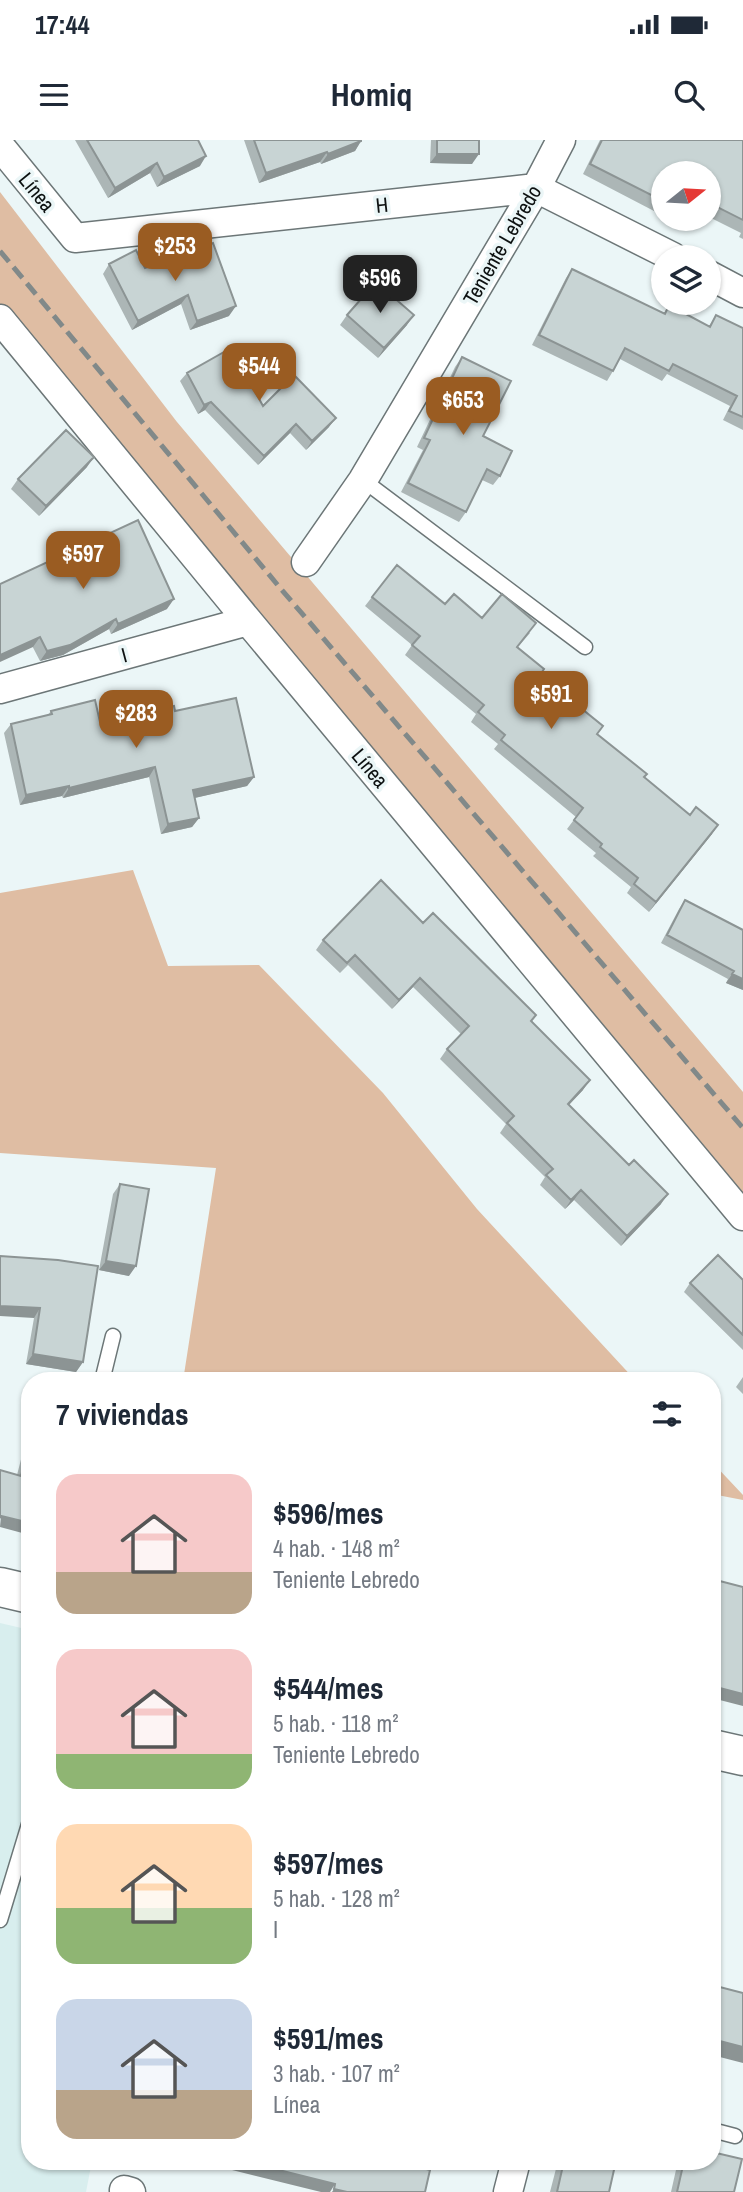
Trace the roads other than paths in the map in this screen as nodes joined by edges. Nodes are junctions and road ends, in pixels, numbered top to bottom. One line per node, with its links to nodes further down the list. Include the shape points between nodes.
1 (561, 140): 3 (street, Teniente Lebredo)
2 (0, 146): 4 (street, Línea)
3 (536, 188): 4 (street, H); 5 (street); 9 (street, Teniente Lebredo)
4 (75, 238)
5 (651, 246)
6 (721, 281): 7 (street)
7 (743, 293)
8 (0, 319): 11 (street, Línea)
9 (363, 481): 10 (street, Teniente Lebredo); 12 (lane)
10 (306, 562)
11 (248, 621): 13 (street, I); 14 (street, Línea)
12 (585, 647)
13 (0, 689)
14 (743, 1216)
15 (113, 1336): 16 (lane)
16 (104, 1372)
17 (0, 1587): 18 (main road)
18 (21, 1592)
19 (721, 1751): 20 (main road)
20 (743, 1756)
21 (21, 1851): 22 (lane)
22 (0, 1920)
23 (721, 2132): 24 (lane)
24 (735, 2136)
25 (514, 2170): 26 (street)
26 (509, 2192)

